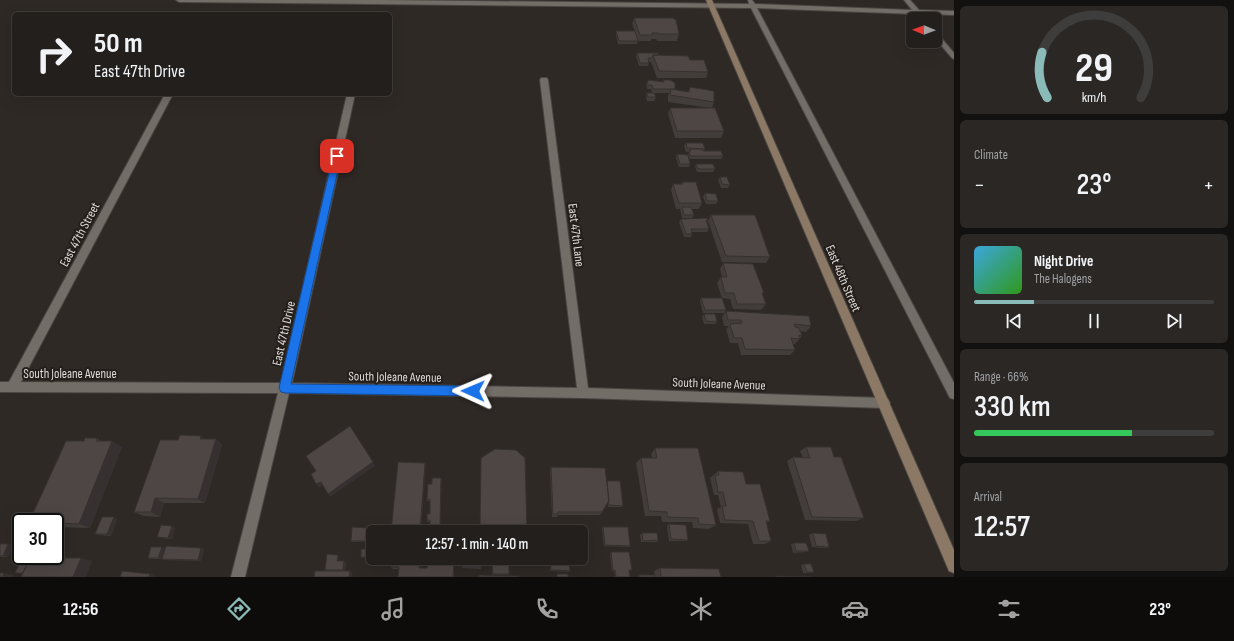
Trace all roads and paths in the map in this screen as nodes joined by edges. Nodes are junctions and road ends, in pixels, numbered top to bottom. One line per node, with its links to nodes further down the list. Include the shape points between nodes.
1 (178, 0): 2 (street)
2 (250, 0): 4 (street)
3 (907, 0): 8 (street)
4 (420, 1): 5 (street)
5 (592, 2): 6 (street)
6 (710, 2): 7 (street); 20 (street, East 48th Street)
7 (751, 3): 8 (street); 19 (street)
8 (916, 11): 9 (street)
9 (954, 12)
10 (942, 42): 11 (street)
11 (954, 57)
12 (544, 80): 18 (street, East 47th Lane)
13 (168, 96): 16 (street, East 47th Street)
14 (351, 96): 17 (street, East 47th Drive)
15 (0, 387): 16 (street, South Joleane Avenue)
16 (12, 387): 17 (street, South Joleane Avenue)
17 (285, 388): 18 (street, South Joleane Avenue); 22 (street, East 47th Drive)
18 (583, 393): 20 (street, South Joleane Avenue)
19 (954, 394)
20 (884, 403): 21 (street, East 48th Street)
21 (954, 566)
22 (238, 577)

